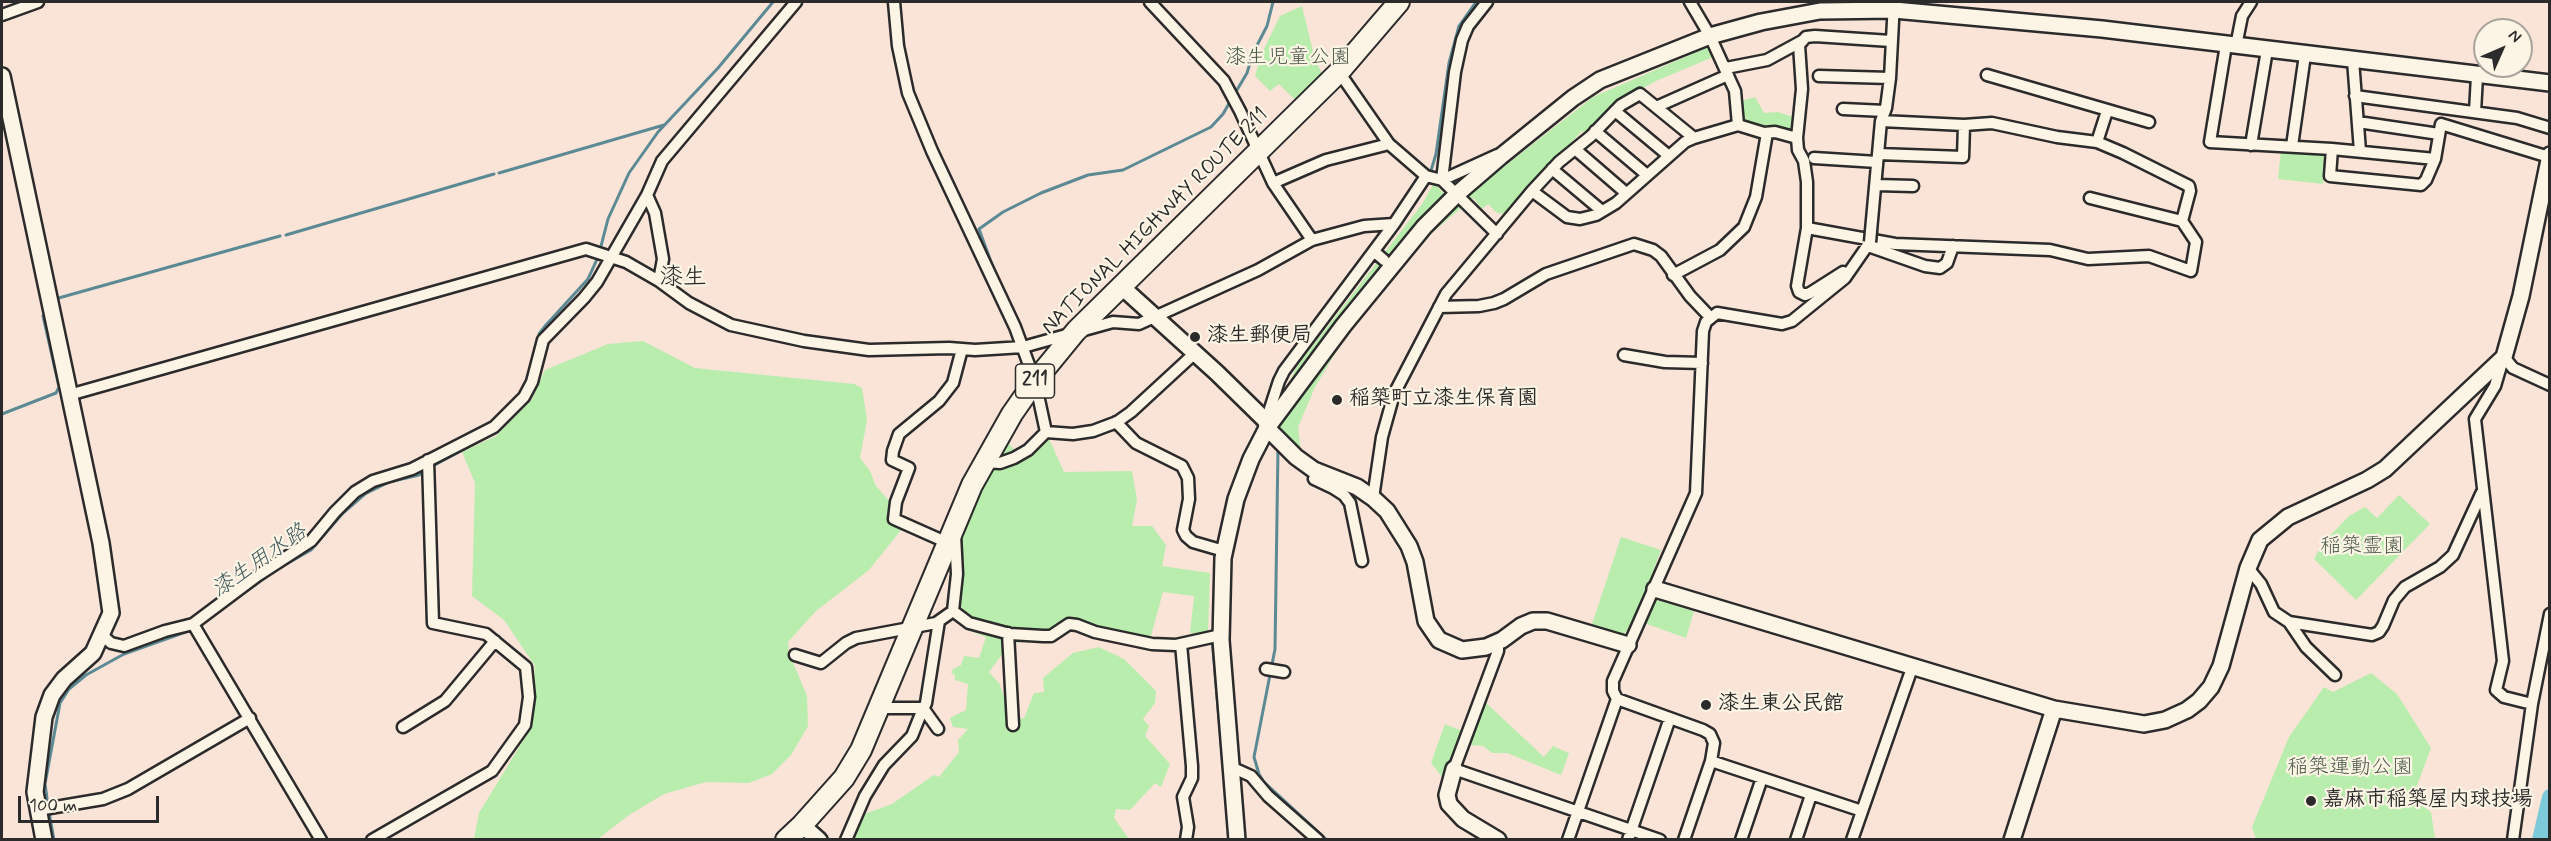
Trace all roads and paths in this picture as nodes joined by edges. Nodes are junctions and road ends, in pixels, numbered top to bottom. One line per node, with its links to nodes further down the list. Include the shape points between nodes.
1 (38, 2): 11 (street)
2 (796, 2): 71 (street, via 675,142)
3 (894, 2): 90 (street, via 908,93)
4 (1150, 2): 55 (street, via 1224,81)
5 (1400, 2): 20 (highway, NATIONAL HIGHWAY ROUTE 211 / 211)
6 (1487, 2): 64 (street, via 1462,40)
7 (1690, 2): 12 (street)
8 (2251, 2): 15 (street)
9 (1819, 6): 10 (street); 12 (street)
10 (1894, 6): 14 (street); 15 (street)
11 (2, 15)
12 (1710, 36): 19 (street); 53 (street, via 1600,80)
13 (1802, 41): 14 (street, via 1815,36); 19 (street, via 1767,60); 46 (street)
14 (1891, 41): 25 (street)
15 (2231, 45): 16 (street); 49 (street, via 2210,142)
16 (2267, 50): 17 (street); 49 (street)
17 (2305, 55): 18 (street); 50 (street)
18 (2353, 60): 22 (street); 29 (street)
19 (1727, 71): 30 (street); 39 (street, via 1735,91)
20 (1339, 72): 48 (street); 55 (highway, NATIONAL HIGHWAY ROUTE 211 / 211)
21 (1987, 75): 34 (street)
22 (2473, 75)
23 (2, 76): 98 (street)
24 (1819, 76): 25 (street)
25 (1890, 78): 36 (street)
26 (2477, 78): 35 (street)
27 (2498, 78): 28 (street)
28 (2550, 83)
29 (2355, 96): 31 (street); 38 (street)
30 (1656, 106): 33 (street, via 1641,93); 45 (street)
31 (2443, 108): 35 (street); 42 (street)
32 (1844, 109): 36 (street)
33 (1615, 111): 43 (street); 56 (street)
34 (2107, 111): 37 (street); 47 (street)
35 (2475, 112): 41 (street)
36 (1883, 116): 40 (street); 59 (street)
37 (2149, 122)
38 (2358, 122): 42 (street); 54 (street)
39 (1738, 125): 44 (street); 45 (street)
40 (1964, 125): 47 (street, via 1992,123); 59 (street, via 1963,157)
41 (2550, 128)
42 (2440, 129): 57 (street); 60 (street)
43 (1595, 131): 51 (street); 62 (street)
44 (1767, 133): 46 (street); 83 (street, via 1756,197 1744,227 1720,250)
45 (1694, 138): 56 (street)
46 (1797, 138): 76 (street, via 1807,182)
47 (2097, 142): 74 (street, via 2189,186)
48 (1389, 144): 63 (street); 65 (street, via 1326,160)
49 (2251, 145): 50 (street)
50 (2292, 146): 52 (street)
51 (1575, 149): 61 (street); 70 (street)
52 (2332, 149): 54 (street); 60 (street, via 2330,177 2421,185)
53 (1508, 151): 64 (street); 69 (street)
54 (2360, 151): 60 (street)
55 (1258, 153): 65 (street); 85 (highway, NATIONAL HIGHWAY ROUTE 211 / 211)
56 (1669, 156): 62 (street)
57 (2549, 156): 94 (street, via 2521,296)
58 (1814, 158): 59 (street)
59 (1878, 158): 66 (street)
60 (2435, 159)
61 (1552, 169): 68 (street); 73 (street)
62 (1647, 175): 70 (street)
63 (1426, 176): 64 (street); 75 (street)
64 (1442, 180): 69 (street)
65 (1273, 183): 79 (street)
66 (1876, 185): 67 (street); 78 (street)
67 (1912, 186)
68 (1532, 191): 73 (street, via 1567,218 1580,219); 77 (street)
69 (1457, 194): 77 (street); 100 (street, via 1392,265)
70 (1626, 194): 73 (street)
71 (647, 195): 81 (street); 84 (street, via 655,213 663,259)
72 (2090, 198): 74 (street)
73 (1602, 211)
74 (2182, 221): 80 (street, via 2196,242 2191,271 2149,256 2088,260 2050,250)
75 (1394, 224): 79 (street, via 1364,226); 100 (street, via 1284,371)
76 (1807, 228): 80 (street, via 1895,244); 82 (street, via 1797,286 1802,294)
77 (1497, 234): 86 (street)
78 (1870, 239): 80 (street, via 1915,263 1940,268 1947,263); 82 (street)
79 (1312, 240): 87 (street, via 1258,270)
80 (1953, 246)
81 (611, 257): 84 (street); 98 (street, via 586,249); 102 (street, via 584,298 543,340 524,397 494,427)
82 (1856, 264): 88 (street, via 1845,278 1792,321 1782,324 1726,313)
83 (1673, 275): 86 (street, via 1661,256 1634,244 1546,274 1494,303); 88 (street)
84 (659, 281): 91 (street, via 689,303 731,324 762,332 869,350)
85 (1122, 287): 87 (street); 89 (highway, NATIONAL HIGHWAY ROUTE 211 / 211)
86 (1439, 307): 106 (street, via 1394,394 1382,437)
87 (1156, 317): 89 (street, via 1139,324 1113,322); 92 (street)
88 (1710, 317): 95 (street, via 1703,331)
89 (1076, 331): 90 (street); 96 (highway, NATIONAL HIGHWAY ROUTE 211 / 211)
90 (1023, 347): 91 (street); 96 (street)
91 (962, 349): 107 (street, via 952,383 939,401 899,434 892,460 909,468 894,519)
92 (1195, 352): 99 (street); 100 (street)
93 (1624, 355): 95 (street)
94 (2504, 357): 97 (street, via 2513,368); 105 (street, via 2495,386 2475,418); 110 (street, via 2385,469 2273,527 2260,540)
95 (1702, 363): 111 (street, via 1696,493)
96 (1035, 381): 101 (street); 103 (highway, NATIONAL HIGHWAY ROUTE 211 / 211)
97 (2550, 385)
98 (69, 395): 119 (street, via 101,543 111,613)
99 (1116, 422): 101 (street, via 1073,434); 108 (street, via 1136,443 1182,466 1188,478 1190,499 1183,530 1193,542)
100 (1266, 425): 104 (street, via 1296,457); 108 (street, via 1242,480)
101 (1046, 432): 103 (street, via 1014,458 1000,463)
102 (428, 460): 116 (street, via 373,481 356,492 311,541); 121 (street, via 433,623 486,634)
103 (985, 462): 107 (highway, NATIONAL HIGHWAY ROUTE 211 / 211)
104 (1318, 471): 106 (street); 109 (street, via 1314,479 1334,488 1350,503)
105 (2482, 491): 115 (street, via 2453,555 2405,587 2394,600 2379,632 2372,635); 131 (street, via 2503,661 2496,690 2504,697)
106 (1373, 498): 122 (street, via 1392,518 1409,546 1431,631 1447,645 1462,650 1486,648)
107 (952, 535): 112 (street, via 957,574); 117 (highway, NATIONAL HIGHWAY ROUTE 211 / 211)
108 (1224, 550): 120 (street)
109 (1362, 561)
110 (2248, 568): 115 (street, via 2261,584 2274,612); 134 (street, via 2221,666 2211,687 2187,710 2144,724)
111 (1655, 589): 124 (street); 126 (street)
112 (953, 611): 114 (street); 118 (street, via 969,623)
113 (2550, 614): 131 (street)
114 (939, 621): 117 (street); 133 (street)
115 (2289, 622): 129 (street, via 2306,647)
116 (193, 624): 119 (street, via 124,646 111,643); 135 (street)
117 (913, 629): 125 (street, via 856,638 821,663); 132 (highway, NATIONAL HIGHWAY ROUTE 211 / 211)
118 (1008, 633): 123 (street, via 1051,636 1069,624 1152,644); 137 (street)
119 (102, 635): 145 (street, via 93,653 52,695 44,717 35,792)
120 (1221, 635): 123 (street); 141 (street)
121 (495, 641): 138 (street, via 446,701); 152 (street, via 526,667 529,697 525,725 492,771)
122 (1498, 642): 124 (street, via 1521,626 1547,621); 142 (street)
123 (1181, 644): 156 (street, via 1192,766 1192,778 1183,799)
124 (1628, 645): 130 (street, via 1613,681)
125 (795, 656)
126 (1912, 668): 134 (street); 147 (street)
127 (1266, 669): 128 (street)
128 (1284, 672)
129 (2335, 675)
130 (1617, 699): 136 (street); 146 (street)
131 (2532, 704): 167 (street)
132 (879, 708): 133 (street); 148 (highway, NATIONAL HIGHWAY ROUTE 211 / 211, via 844,778)
133 (923, 708): 139 (street); 155 (street, via 912,736 884,765 865,796)
134 (2054, 709): 166 (street)
135 (250, 718): 145 (street, via 128,789 103,799); 151 (street)
136 (1670, 718): 140 (street, via 1710,734 1714,743); 149 (street)
137 (1013, 724)
138 (403, 728)
139 (938, 729)
140 (1711, 761): 143 (street); 162 (street)
141 (1231, 767): 157 (street); 158 (street, via 1251,776)
142 (1454, 769): 146 (street); 159 (street, via 1447,795 1449,804 1463,819)
143 (1762, 778): 144 (street); 163 (street)
144 (1811, 795): 147 (street); 164 (street)
145 (38, 810): 150 (street)
146 (1578, 811): 149 (street); 160 (street)
147 (1862, 811): 165 (street)
148 (802, 825): 153 (highway, NATIONAL HIGHWAY ROUTE 211 / 211); 154 (street)
149 (1630, 835): 161 (street)
150 (44, 840)
151 (321, 840)
152 (372, 840)
153 (786, 840)
154 (819, 840)
155 (846, 840)
156 (1186, 840)
157 (1237, 840)
158 (1318, 840)
159 (1498, 840)
160 (1568, 840)
161 (1660, 840)
162 (1684, 840)
163 (1741, 840)
164 (1796, 840)
165 (1852, 840)
166 (2012, 840)
167 (2513, 840)

